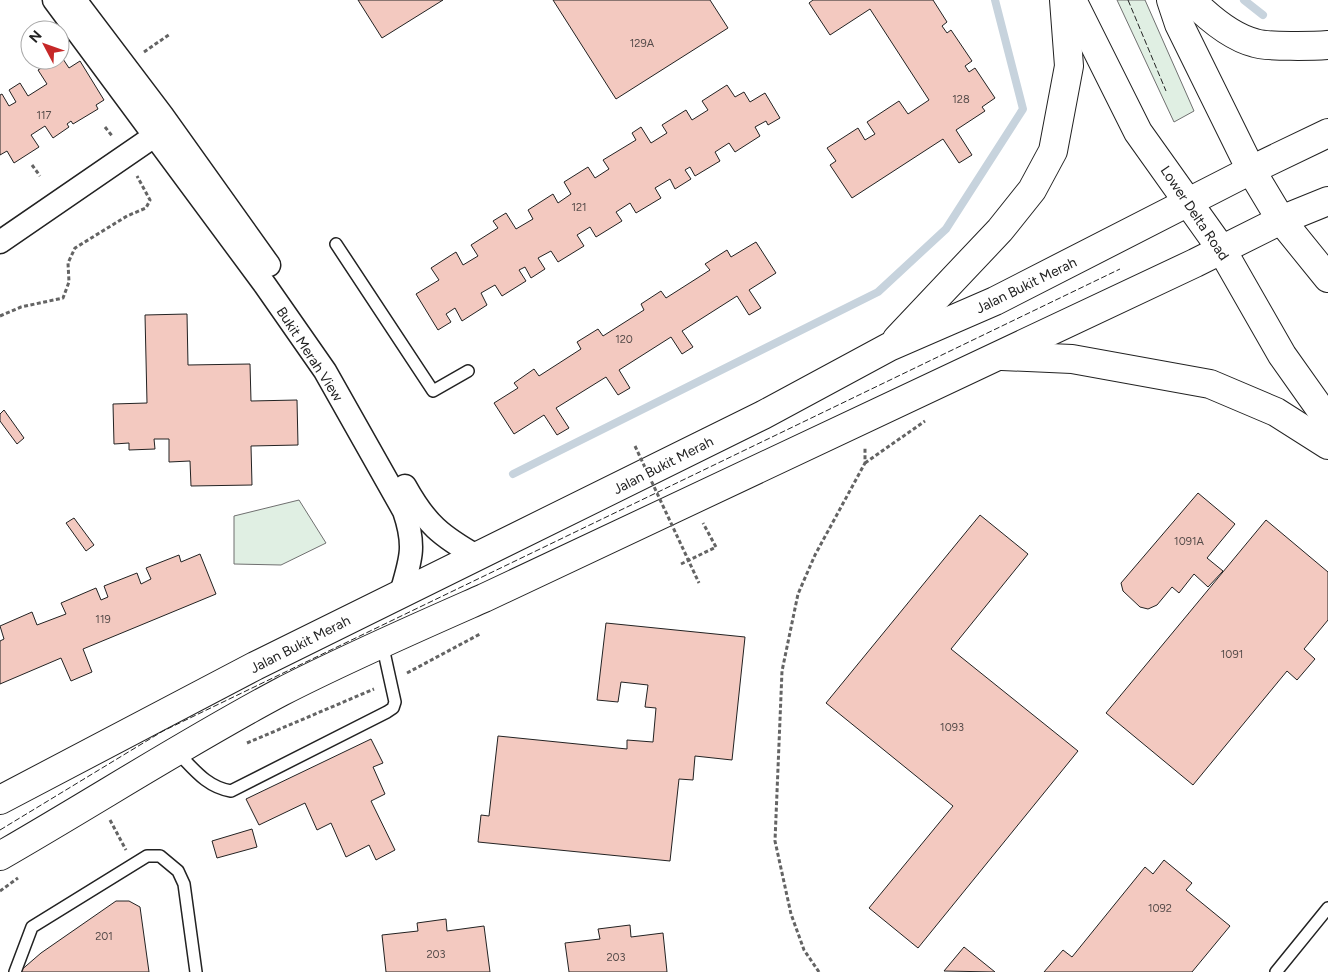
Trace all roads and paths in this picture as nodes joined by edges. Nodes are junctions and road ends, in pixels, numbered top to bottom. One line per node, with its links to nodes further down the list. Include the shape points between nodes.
1 (54, 0): 10 (street, Bukit Merah View)
2 (75, 0): 10 (street, Bukit Merah View)
3 (1064, 0): 26 (main road, via 1069,66 1053,150 1032,190 1000,230)
4 (1072, 0): 17 (main road, Lower Delta Road, via 1138,132)
5 (1171, 0): 13 (main road, via 1183,32)
6 (1191, 0): 8 (main road, via 1212,19 1256,44)
7 (170, 34): 9 (path)
8 (1328, 45)
9 (139, 56)
10 (158, 125): 19 (street); 20 (street); 24 (street, Bukit Merah View)
11 (1328, 133): 13 (main road, Jalan Bukit Merah)
12 (32, 165): 15 (path)
13 (1251, 170): 17 (main road, Jalan Bukit Merah); 18 (main road)
14 (135, 171): 25 (path, via 150,200 146,208 75,248 68,263 69,282 63,298 21,307)
15 (40, 176)
16 (1328, 201): 18 (main road)
17 (1189, 203): 22 (main road, Lower Delta Road); 26 (main road, Jalan Bukit Merah, via 996,301)
18 (1282, 220): 22 (main road); 23 (main road)
19 (0, 229)
20 (0, 242)
21 (336, 244): 28 (lane, via 433,391)
22 (1222, 250): 27 (main road); 30 (main road, Lower Delta Road, via 1282,355)
23 (1328, 278)
24 (272, 282): 34 (street, Bukit Merah View, via 372,426 416,504 440,534); 37 (street, Bukit Merah View, via 404,511 412,533 412,556)
25 (0, 316)
26 (889, 347): 34 (main road, Jalan Bukit Merah, via 763,415)
27 (997, 356): 29 (main road); 31 (main road, via 1072,359 1210,384 1276,412)
28 (468, 371)
29 (867, 417): 33 (main road); 50 (path, via 864,463 798,594 782,671 775,841 791,914 804,950)
30 (1328, 420)
31 (1328, 445)
32 (634, 446): 36 (path, bridge)
33 (691, 500): 35 (path, via 716,547); 39 (main road)
34 (478, 557): 37 (main road, Jalan Bukit Merah)
35 (681, 564)
36 (699, 583)
37 (401, 593): 43 (main road, Jalan Bukit Merah)
38 (480, 634): 40 (path)
39 (382, 643): 40 (lane); 42 (main road, via 282,692)
40 (391, 682): 41 (path); 42 (lane, via 393,708 231,791 217,789)
41 (246, 744)
42 (176, 751): 45 (main road)
43 (3, 797)
44 (108, 817): 46 (path)
45 (0, 856)
46 (134, 864): 48 (lane, via 32,927); 49 (lane, via 147,856 160,856 178,871 184,884)
47 (1328, 908): 51 (lane)
48 (15, 972)
49 (196, 972)
50 (819, 972)
51 (1276, 972)

